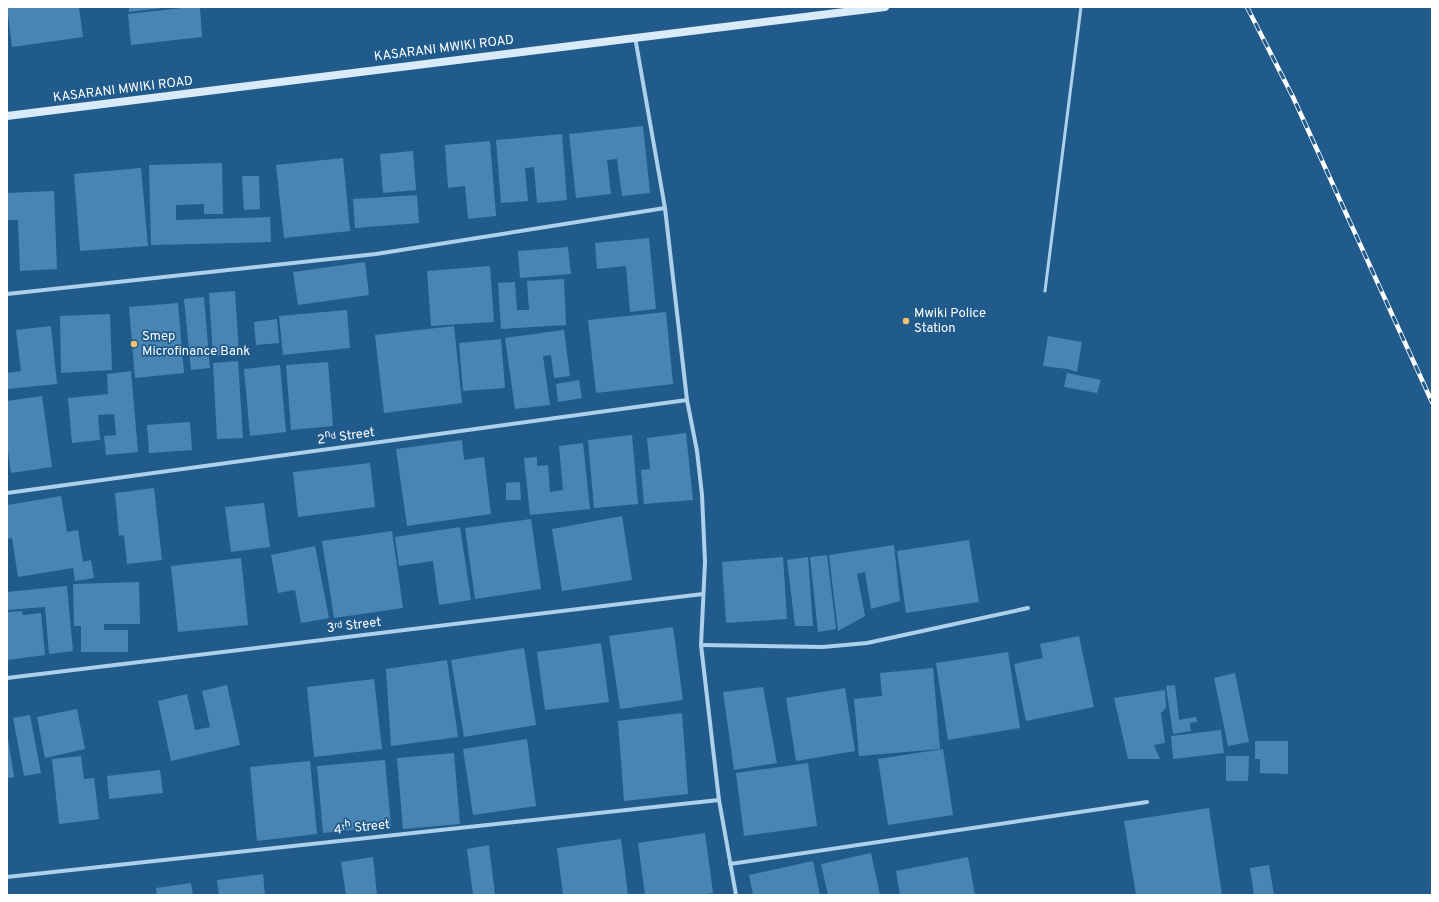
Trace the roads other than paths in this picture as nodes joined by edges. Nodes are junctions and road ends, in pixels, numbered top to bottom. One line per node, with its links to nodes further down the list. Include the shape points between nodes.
1 (885, 7): 3 (main road, KASARANI MWIKI ROAD)
2 (1081, 7): 6 (lane)
3 (635, 38): 4 (main road, KASARANI MWIKI ROAD); 5 (street)
4 (7, 116)
5 (665, 208): 7 (street, via 376,254); 8 (street)
6 (1045, 291)
7 (7, 294)
8 (687, 400): 9 (street, 2ⁿᵈ Street); 10 (street, via 702,495 705,562)
9 (7, 493)
10 (703, 594): 12 (street); 13 (street, 3ʳᵈ Street)
11 (1028, 608): 12 (street, via 867,642 823,646)
12 (701, 645): 14 (street)
13 (7, 678)
14 (719, 800): 16 (street); 17 (street, 4ᵗʰ Street)
15 (1147, 802): 16 (street)
16 (730, 864): 18 (street)
17 (7, 877)
18 (736, 895)

